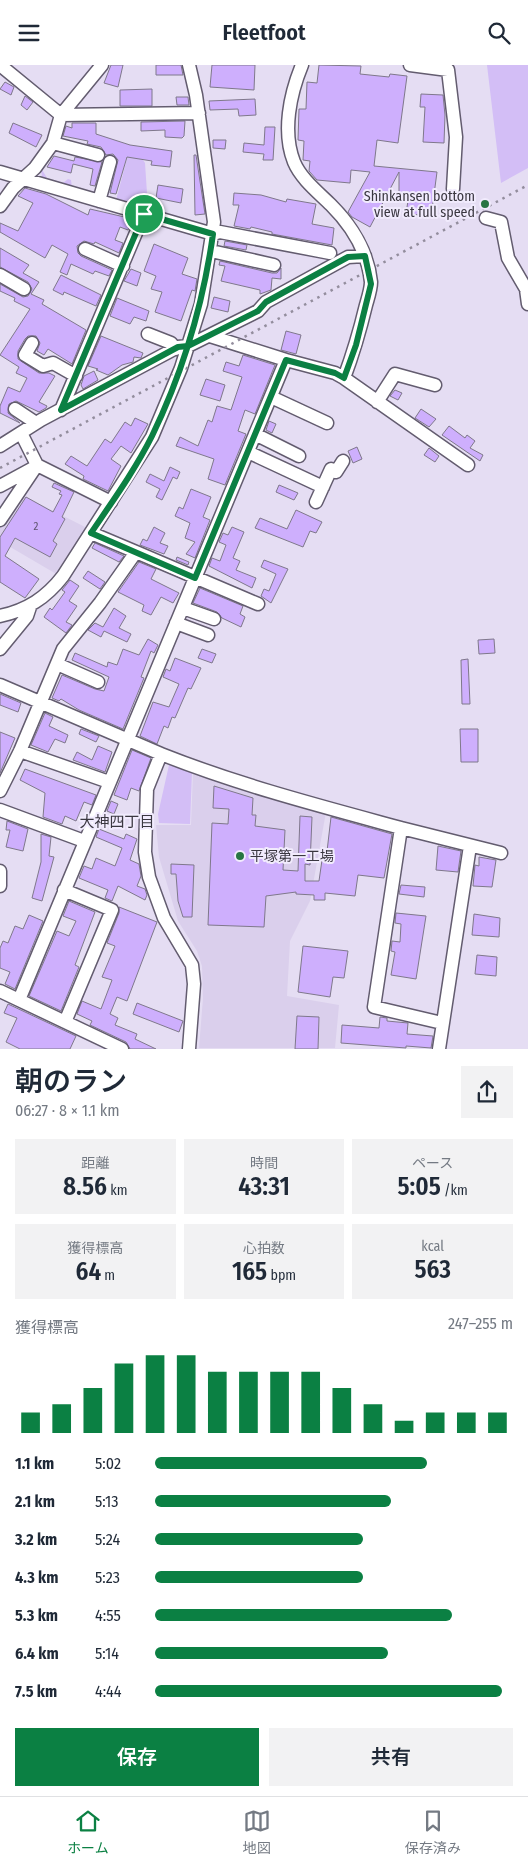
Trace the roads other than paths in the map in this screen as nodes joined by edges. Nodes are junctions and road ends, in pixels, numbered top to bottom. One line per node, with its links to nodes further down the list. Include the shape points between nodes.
1 (102, 65): 7 (street)
2 (190, 65): 6 (street)
3 (302, 65): 22 (street, via 289,105 294,162 358,239)
4 (410, 65): 13 (street, via 448,69 456,137)
5 (8, 68): 7 (street)
6 (199, 113): 7 (street); 18 (street, via 213,208)
7 (61, 115): 8 (street)
8 (53, 143): 9 (street); 12 (street)
9 (98, 155)
10 (110, 162): 14 (street)
11 (0, 172): 12 (street)
12 (23, 179): 14 (street); 15 (street)
13 (453, 189)
14 (99, 201): 16 (street)
15 (0, 206)
16 (144, 214): 18 (street); 24 (street)
17 (486, 217): 27 (street, via 501,222 508,258 526,289)
18 (213, 234): 20 (street); 21 (street, via 267,237)
19 (85, 249): 24 (street)
20 (211, 251): 23 (street); 31 (street, via 201,303)
21 (330, 253)
22 (365, 256): 29 (street, via 348,257); 34 (street, via 371,284)
23 (274, 265)
24 (123, 266): 33 (street)
25 (0, 275): 26 (street)
26 (24, 289)
27 (528, 304)
28 (148, 334): 31 (street)
29 (210, 336): 31 (street); 32 (street)
30 (32, 343): 33 (street, via 25,355 42,366 52,363)
31 (182, 347): 39 (street); 52 (street, via 152,437)
32 (286, 360): 34 (street); 36 (street)
33 (76, 376): 39 (street)
34 (344, 378): 37 (street)
35 (429, 380): 37 (street, via 398,370)
36 (271, 397): 40 (street); 43 (street)
37 (377, 403): 49 (street)
38 (15, 409): 41 (street)
39 (61, 410): 41 (street)
40 (321, 418)
41 (36, 423): 42 (street)
42 (21, 433): 44 (street); 48 (street)
43 (255, 434): 45 (street); 46 (street)
44 (0, 446)
45 (248, 452): 51 (street); 57 (street)
46 (299, 456)
47 (343, 461): 51 (street, via 336,472 331,469)
48 (37, 465): 50 (street); 52 (street); 54 (street)
49 (468, 465)
50 (0, 486)
51 (323, 487): 53 (street)
52 (111, 502): 55 (street)
53 (316, 502)
54 (0, 520)
55 (91, 533): 56 (street); 59 (street, via 53,589)
56 (136, 552): 57 (street); 66 (street, via 63,649)
57 (195, 578): 58 (street); 60 (street)
58 (258, 604)
59 (30, 607): 61 (street); 65 (street, via 27,616)
60 (183, 608): 62 (street); 63 (street)
61 (0, 616)
62 (214, 619)
63 (176, 623): 64 (street); 70 (street)
64 (208, 635)
65 (0, 649)
66 (57, 664): 67 (street); 69 (street)
67 (91, 681)
68 (0, 685): 69 (street)
69 (42, 703): 70 (street); 71 (street)
70 (127, 739): 72 (street); 73 (street)
71 (20, 751): 73 (street); 74 (street)
72 (161, 754): 76 (street, via 277,795); 88 (street, via 147,789 145,852 149,877 164,919 192,965 194,983)
73 (109, 782): 77 (street)
74 (0, 791)
75 (0, 810): 77 (street)
76 (401, 828): 78 (street); 86 (street, via 374,1007)
77 (84, 841): 82 (street)
78 (470, 846): 79 (street); 86 (street)
79 (501, 853)
80 (0, 871): 81 (street)
81 (0, 886)
82 (64, 890): 84 (street); 85 (street, via 112,910)
83 (0, 991): 84 (street)
84 (19, 1000): 85 (street)
85 (64, 1022): 87 (street)
86 (442, 1023): 89 (street)
87 (122, 1049)
88 (189, 1049)
89 (440, 1049)

